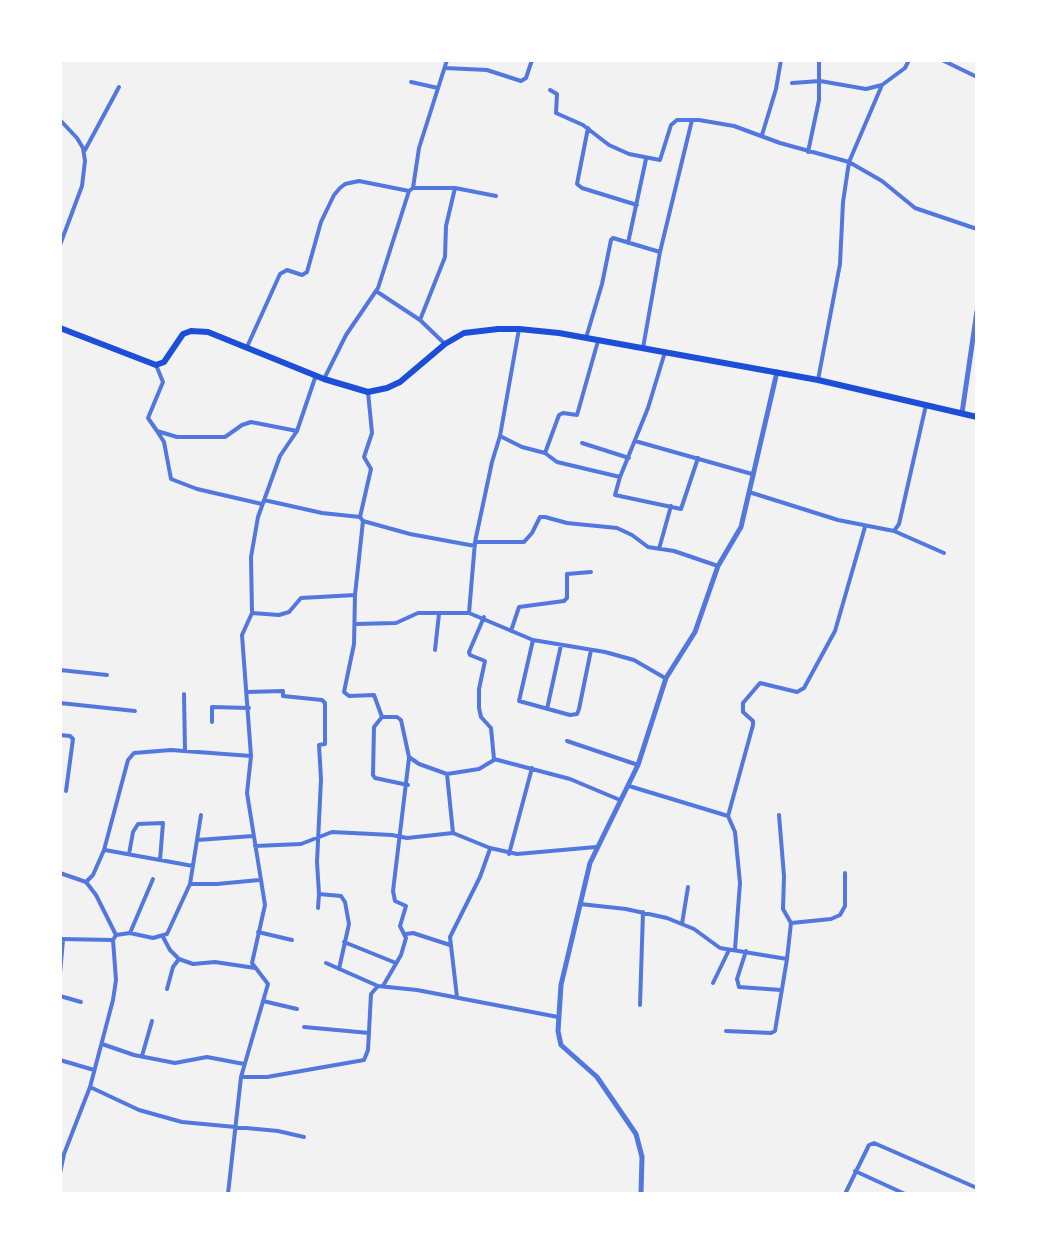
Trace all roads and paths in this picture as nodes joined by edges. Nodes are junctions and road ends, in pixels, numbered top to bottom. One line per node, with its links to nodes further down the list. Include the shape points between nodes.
1 (447, 60): 7 (street)
2 (532, 60): 7 (street, via 521,81 487,70)
3 (781, 60): 19 (street)
4 (819, 60): 9 (street)
5 (909, 60): 12 (street)
6 (942, 60): 8 (street)
7 (445, 68): 14 (street)
8 (977, 77)
9 (820, 81): 11 (street); 12 (street, via 866,89); 21 (street)
10 (411, 82): 14 (street)
11 (792, 83)
12 (882, 85): 23 (street)
13 (119, 87): 20 (street)
14 (438, 88): 25 (street)
15 (550, 90): 18 (street, via 557,94 555,112)
16 (60, 120): 20 (street)
17 (692, 120): 19 (street); 22 (street, via 675,120 660,160); 31 (street)
18 (588, 128): 22 (street, via 617,150); 27 (street, via 577,184)
19 (762, 136): 21 (street)
20 (84, 152): 30 (street, via 82,186)
21 (808, 152): 23 (street)
22 (646, 159): 27 (street)
23 (849, 162): 28 (street, via 915,208); 47 (street, via 840,264)
24 (455, 188): 25 (street); 26 (street); 34 (street, via 445,257)
25 (411, 189): 32 (street); 40 (street, via 359,181 340,188 321,222 307,272 280,274)
26 (496, 196)
27 (637, 205): 29 (street)
28 (977, 229)
29 (628, 243): 31 (street); 37 (street, via 611,240)
30 (60, 245)
31 (660, 252): 41 (street)
32 (376, 291): 34 (street); 46 (street)
33 (977, 311): 50 (street)
34 (420, 320): 39 (street)
35 (60, 329): 43 (main road)
36 (519, 329): 37 (main road); 39 (main road, via 464,333); 54 (street)
37 (586, 338): 38 (main road)
38 (598, 341): 41 (main road); 57 (street, via 577,415 559,415)
39 (445, 344): 48 (main road, via 400,382)
40 (247, 347): 43 (main road, via 191,331); 45 (main road)
41 (642, 349): 42 (main road)
42 (665, 352): 44 (main road); 55 (street)
43 (156, 365): 52 (street, via 163,382 148,418)
44 (777, 372): 47 (main road); 60 (street)
45 (316, 375): 46 (main road); 53 (street)
46 (324, 379): 48 (main road)
47 (818, 380): 49 (main road)
48 (368, 392): 65 (street, via 372,433 364,457 371,469)
49 (926, 405): 50 (main road); 67 (street)
50 (962, 413): 51 (main road)
51 (977, 417)
52 (157, 431): 53 (street, via 177,437 225,437 251,422); 63 (street, via 171,479)
53 (297, 431): 63 (street, via 280,456)
54 (500, 436): 57 (street); 68 (street)
55 (635, 441): 58 (street); 59 (street)
56 (582, 443): 58 (street)
57 (545, 453): 61 (street, via 557,462)
58 (629, 458): 61 (street)
59 (698, 458): 60 (street); 64 (street, via 682,509)
60 (752, 474): 62 (street)
61 (620, 477): 64 (street, via 616,496)
62 (749, 491): 66 (street); 71 (street, via 741,527)
63 (263, 502): 65 (street); 74 (street, via 251,557)
64 (671, 506): 69 (street)
65 (362, 519): 68 (street, via 433,540); 73 (street)
66 (865, 527): 67 (street); 112 (street, via 835,631 804,688 797,692 760,683 743,703 753,725)
67 (894, 531): 70 (street)
68 (475, 544): 69 (street, via 524,542 545,517 617,528); 75 (street)
69 (659, 549): 71 (street)
70 (944, 553)
71 (718, 566): 86 (street, via 695,632)
72 (591, 572): 79 (street, via 567,574 564,601 520,607)
73 (355, 595): 74 (street, via 301,598 279,615); 78 (street)
74 (252, 613): 87 (street, via 242,635)
75 (469, 613): 76 (street); 77 (street)
76 (439, 614): 78 (street); 82 (street)
77 (484, 617): 79 (street); 100 (street, via 469,652 485,661 479,708 491,728)
78 (355, 624): 93 (street, via 344,692 374,695)
79 (511, 631): 80 (street)
80 (533, 640): 81 (street); 91 (street, via 519,701)
81 (561, 645): 83 (street); 91 (street)
82 (435, 650)
83 (591, 650): 86 (street, via 634,660); 91 (street, via 577,714)
84 (60, 670): 85 (street)
85 (107, 675)
86 (666, 678): 101 (street)
87 (247, 692): 90 (street); 115 (street, via 283,691 283,696 325,703)
88 (184, 694): 97 (street)
89 (60, 703): 92 (street)
90 (249, 708): 94 (street, via 212,707); 98 (street)
91 (546, 710)
92 (135, 711)
93 (382, 717): 99 (street, via 401,720); 106 (street, via 374,732 373,775)
94 (212, 722)
95 (60, 735): 104 (street, via 73,739)
96 (567, 741): 101 (street)
97 (185, 750): 98 (street); 121 (street, via 131,756)
98 (251, 756): 114 (street, via 247,793)
99 (409, 757): 105 (street); 106 (street)
100 (494, 759): 102 (street); 105 (street, via 479,769)
101 (638, 765): 107 (street)
102 (532, 768): 109 (street); 123 (street)
103 (60, 769): 104 (street)
104 (69, 770): 108 (street)
105 (447, 774): 113 (street)
106 (408, 785): 116 (street)
107 (629, 786): 109 (street); 112 (street)
108 (66, 791)
109 (621, 800): 119 (street)
110 (201, 815): 117 (street)
111 (779, 815): 137 (street, via 783,909)
112 (728, 816): 148 (street, via 740,883)
113 (453, 833): 116 (street); 120 (street)
114 (253, 836): 117 (street); 118 (street)
115 (317, 837): 116 (street, via 332,832); 118 (street, via 301,844); 133 (street)
116 (401, 837): 141 (street, via 393,898 406,906 400,926)
117 (197, 840): 125 (street)
118 (255, 846): 129 (street)
119 (596, 847): 123 (street); 134 (street)
120 (490, 848): 123 (street); 147 (street)
121 (104, 850): 122 (street); 130 (street)
122 (129, 854): 124 (street); 124 (street, via 138,824 163,823)
123 (509, 854)
124 (160, 860): 125 (street)
125 (193, 866): 131 (street)
126 (60, 873): 130 (street)
127 (845, 873): 137 (street, via 840,915)
128 (153, 879): 140 (street)
129 (259, 880): 131 (street); 139 (street, via 265,905)
130 (86, 882): 143 (street, via 103,906)
131 (190, 884): 142 (street)
132 (688, 887): 138 (street)
133 (319, 894): 135 (street); 146 (street, via 344,897 349,924)
134 (580, 904): 136 (street); 168 (street)
135 (318, 908)
136 (643, 912): 138 (street); 166 (street)
137 (791, 923): 152 (street)
138 (682, 924): 149 (street)
139 (258, 932): 145 (street); 155 (street)
140 (130, 933): 142 (street); 143 (street)
141 (406, 934): 147 (street); 154 (street)
142 (163, 937): 151 (street)
143 (115, 938): 144 (street); 173 (street, via 115,989)
144 (61, 939): 157 (street)
145 (292, 940)
146 (344, 942): 154 (street); 156 (street)
147 (450, 945): 163 (street)
148 (735, 949): 149 (street); 150 (street)
149 (729, 950): 158 (street)
150 (746, 951): 152 (street); 161 (street, via 739,987)
151 (179, 959): 155 (street); 160 (street)
152 (787, 959): 161 (street)
153 (326, 963): 156 (street)
154 (396, 963): 159 (street)
155 (255, 968): 164 (street, via 268,984)
156 (339, 969): 159 (street)
157 (60, 973)
158 (713, 983)
159 (381, 986): 163 (street); 172 (street, via 371,994)
160 (167, 989)
161 (781, 990): 171 (street, via 775,1031)
162 (60, 996): 165 (street)
163 (457, 997): 168 (street)
164 (263, 1001): 167 (street); 176 (street)
165 (81, 1002)
166 (640, 1005)
167 (297, 1009)
168 (558, 1017): 186 (street, via 561,1045 597,1077 636,1134 642,1157)
169 (152, 1021): 174 (street)
170 (304, 1027): 172 (street)
171 (726, 1031)
172 (369, 1033): 178 (street, via 367,1057 359,1062)
173 (102, 1044): 174 (street); 177 (street)
174 (142, 1056): 176 (street, via 175,1063 207,1057)
175 (60, 1060): 177 (street)
176 (244, 1064): 178 (street)
177 (94, 1070): 179 (street)
178 (241, 1077): 180 (street)
179 (90, 1087): 180 (street, via 172,1120); 183 (street)
180 (237, 1126): 181 (street); 185 (street)
181 (304, 1137)
182 (855, 1171): 184 (street, via 874,1143); 187 (street); 188 (street)
183 (60, 1173)
184 (977, 1188)
185 (228, 1194)
186 (641, 1194)
187 (845, 1194)
188 (905, 1194)

